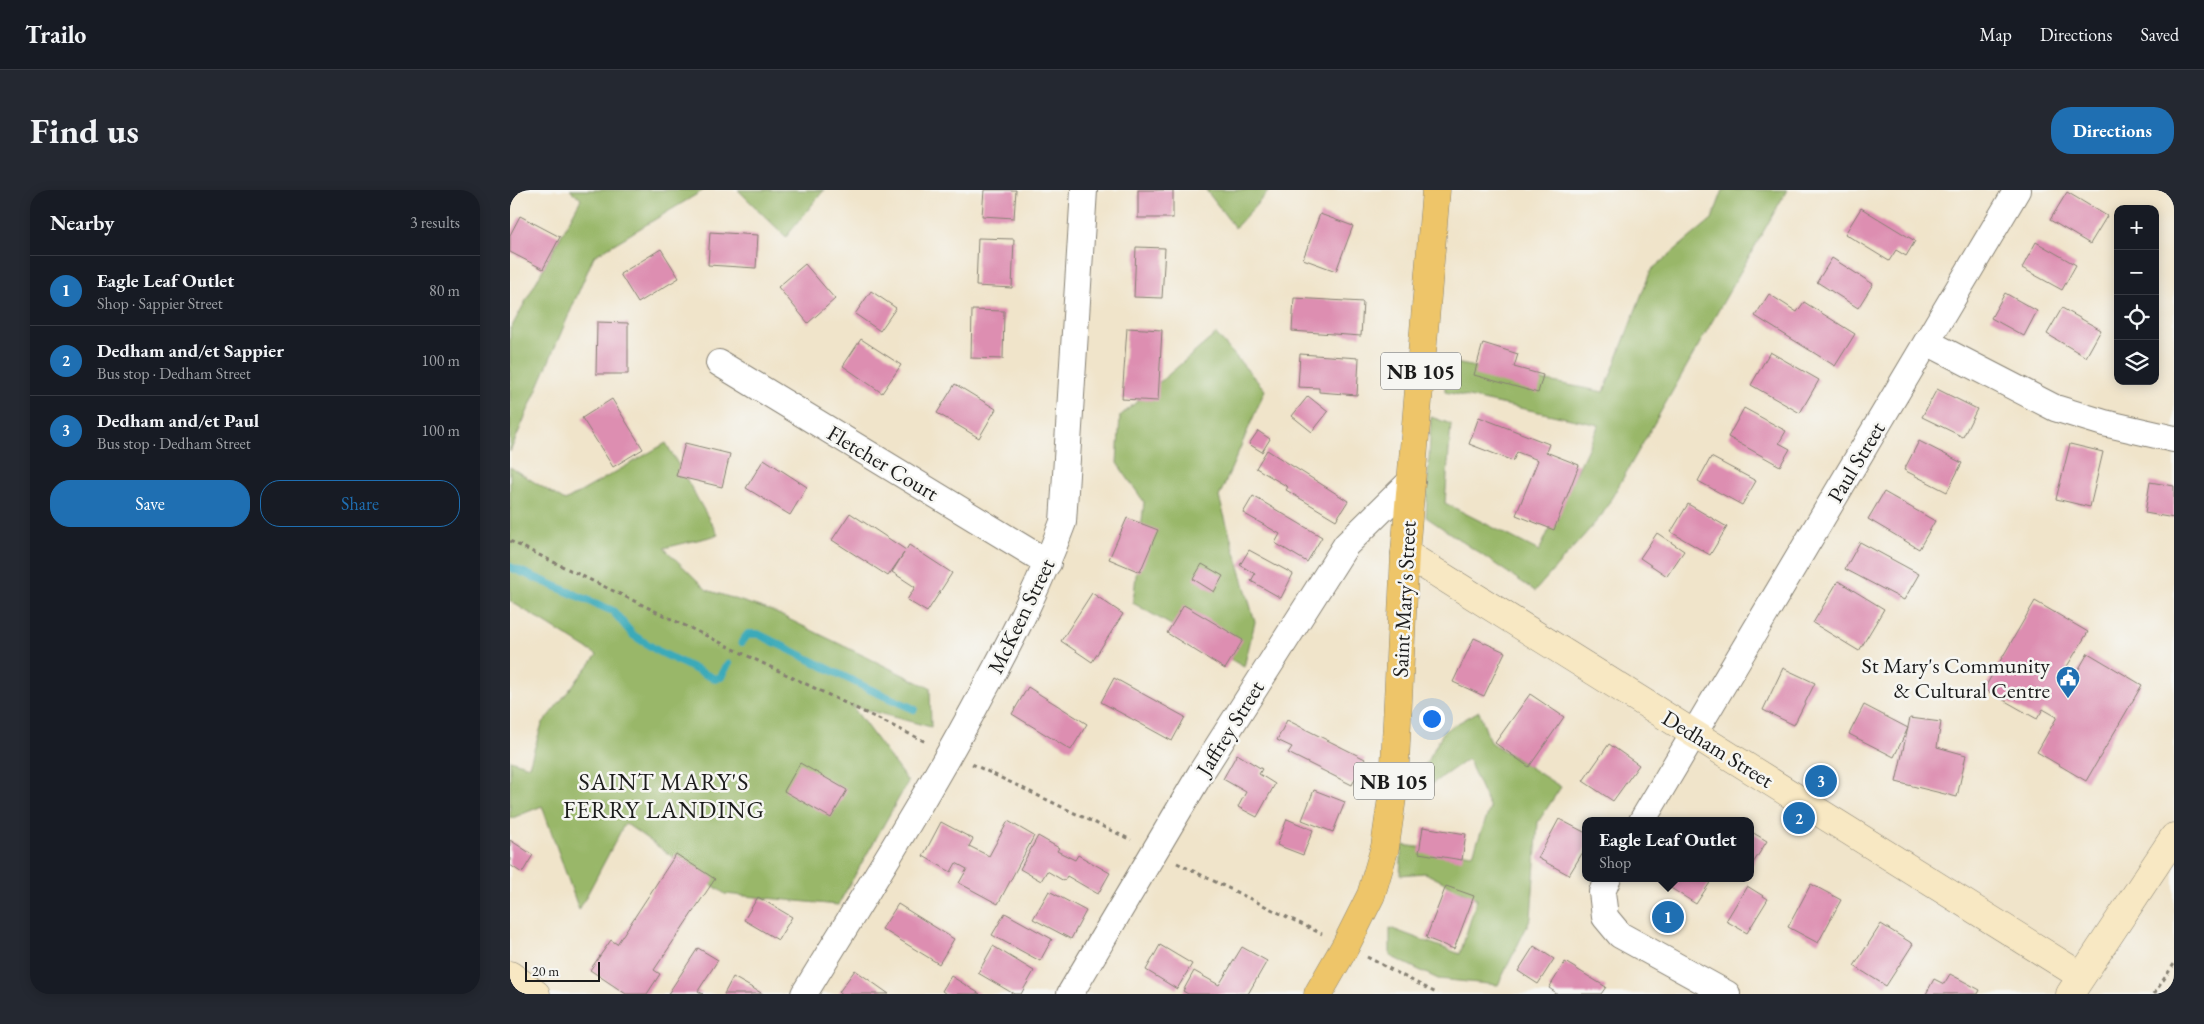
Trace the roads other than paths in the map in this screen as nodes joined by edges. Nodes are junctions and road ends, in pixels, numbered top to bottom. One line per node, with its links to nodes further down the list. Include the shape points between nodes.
1 (1084, 190): 9 (street, McKeen Street, via 1062,522)
2 (1436, 190): 7 (main road, Saint Mary's Street / NB 105)
3 (2017, 190): 4 (street, Paul Street)
4 (1927, 342): 6 (street, via 2055,408); 10 (street, Paul Street)
5 (719, 363): 9 (street, Fletcher Court)
6 (2174, 439)
7 (1412, 480): 8 (main road, Saint Mary's Street / NB 105); 18 (street, Jaffrey Street, via 1346,545 1202,772)
8 (1405, 553): 10 (street, Dedham Street); 19 (main road, Saint Mary's Street / NB 105, via 1394,784 1385,847 1371,895)
9 (1048, 563): 17 (street, McKeen Street, via 1025,614 950,754)
10 (1695, 734): 11 (street, Paul Street); 15 (street, Dedham Street)
11 (1644, 817)
12 (2174, 837): 15 (street)
13 (1606, 882): 20 (street, via 1602,892 1605,916 1620,934)
14 (510, 975): 16 (street)
15 (2076, 985)
16 (536, 994)
17 (804, 994)
18 (1070, 994)
19 (1318, 994)
20 (1726, 994)

